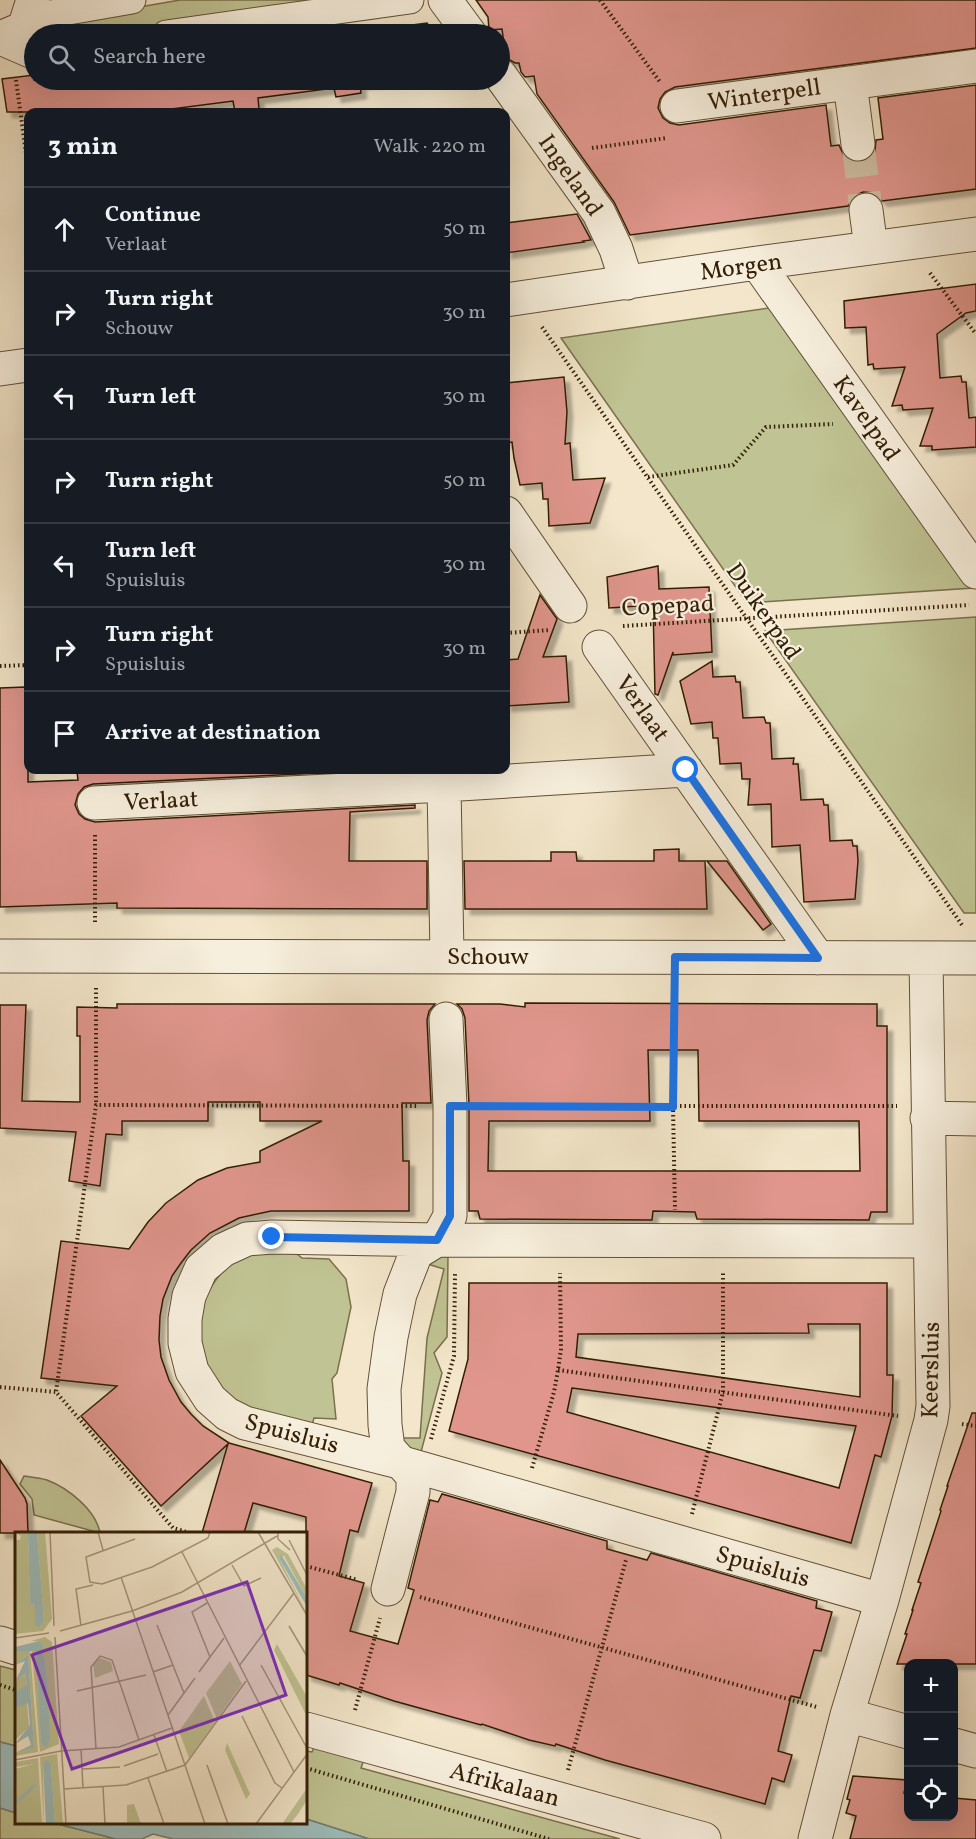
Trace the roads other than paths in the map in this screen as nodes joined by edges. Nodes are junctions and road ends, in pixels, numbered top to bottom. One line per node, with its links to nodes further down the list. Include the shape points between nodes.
1 (132, 0): 4 (street)
2 (410, 0): 6 (street)
3 (445, 0): 7 (street)
4 (31, 9): 5 (street)
5 (25, 24)
6 (238, 24)
7 (463, 24)
8 (24, 28): 9 (street)
9 (12, 45)
10 (976, 66): 11 (street, Winterpell)
11 (850, 83): 13 (street, Winterpell); 14 (street, Winterpell)
12 (510, 89): 19 (street, Ingeland, via 599,213)
13 (677, 106)
14 (858, 144)
15 (866, 210): 17 (street)
16 (976, 234): 17 (street, Morgen)
17 (870, 248): 18 (street, Morgen)
18 (757, 264): 19 (street, Morgen); 24 (street, Kavelpad)
19 (627, 283): 20 (street, Morgen)
20 (513, 299)
21 (24, 366): 22 (street)
22 (0, 369)
23 (510, 521): 25 (street)
24 (976, 573)
25 (561, 618)
26 (610, 637): 27 (street, Verlaat)
27 (686, 770): 28 (street, Verlaat); 32 (street, Verlaat)
28 (444, 785): 29 (street, Verlaat); 31 (street)
29 (94, 803)
30 (0, 956): 31 (street, Schouw)
31 (447, 956): 32 (street, Schouw)
32 (818, 958): 33 (street, Schouw)
33 (926, 958): 34 (street, Schouw); 36 (street, Keersluis)
34 (976, 958)
35 (446, 1018): 38 (street, via 450,1106 450,1216)
36 (927, 1112): 37 (street); 39 (street, Keersluis)
37 (976, 1119)
38 (446, 1240): 39 (street, Spuisluis); 40 (street, via 416,1253 400,1294 391,1337 384,1389 388,1448); 40 (street, Spuisluis, via 247,1239 223,1250 201,1269 189,1296 185,1319 185,1343 192,1371 210,1399 227,1414 245,1423)
39 (930, 1241): 42 (street, Keersluis, via 933,1406)
40 (413, 1466): 41 (street, via 413,1491); 42 (street, Spuisluis)
41 (388, 1589)
42 (882, 1600): 45 (street, Keersluis)
43 (0, 1643): 44 (street)
44 (15, 1648)
45 (847, 1715): 47 (street); 51 (street, Keersluis)
46 (308, 1730): 50 (street, Afrikalaan)
47 (904, 1731)
48 (958, 1745): 49 (street)
49 (976, 1751)
50 (704, 1839)
51 (815, 1839)

